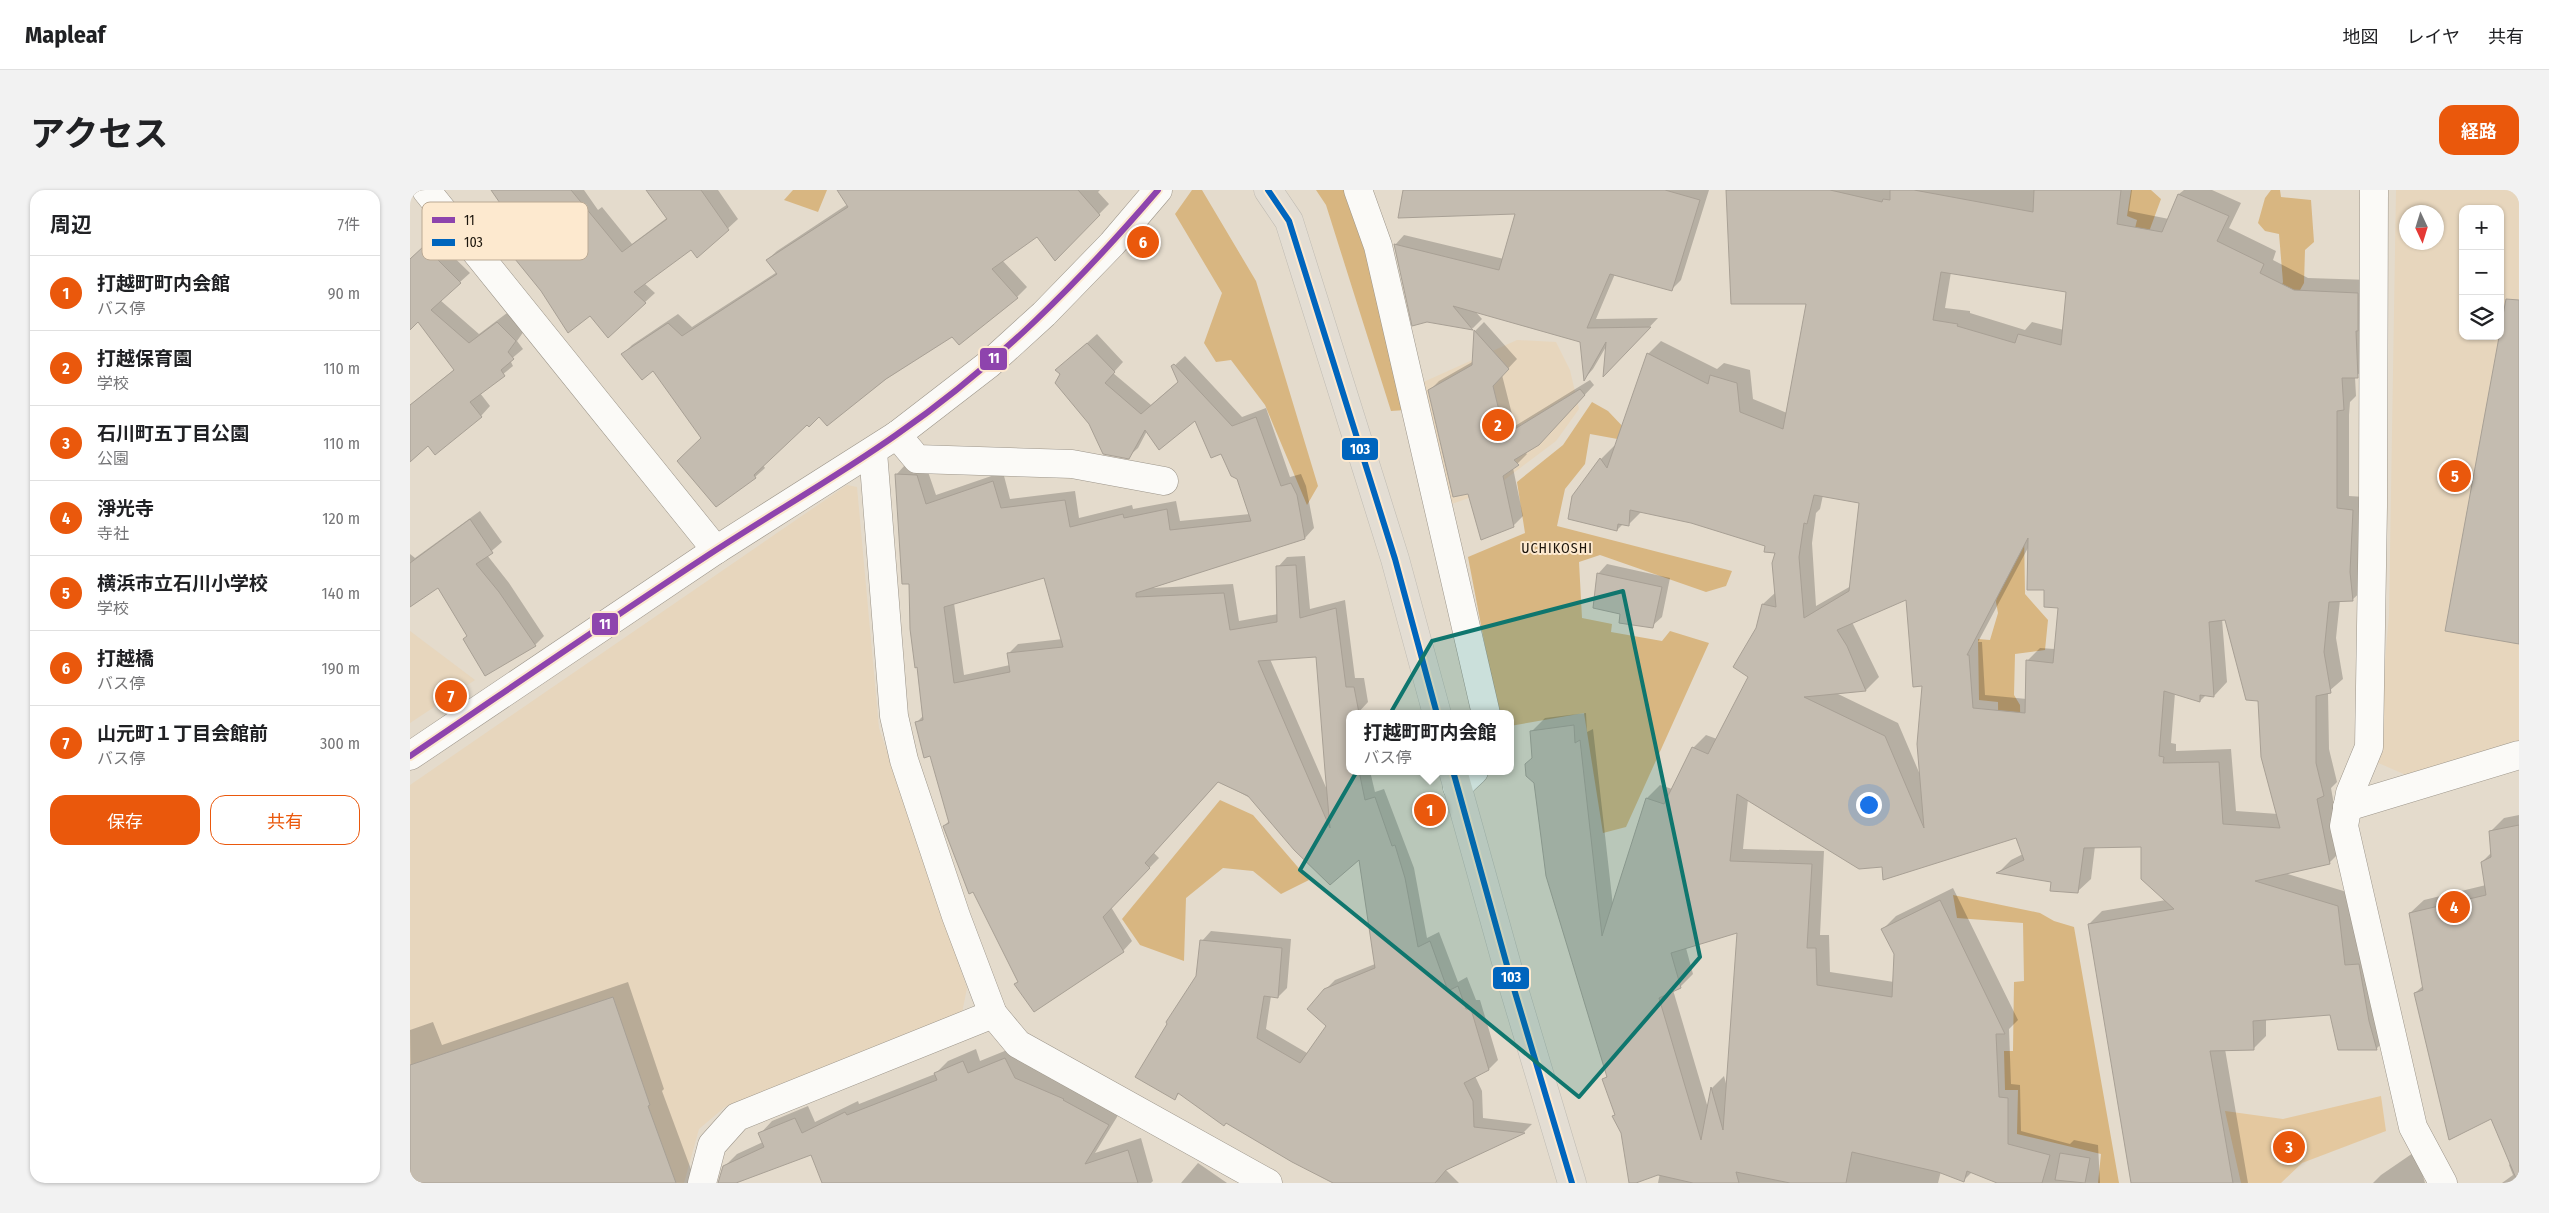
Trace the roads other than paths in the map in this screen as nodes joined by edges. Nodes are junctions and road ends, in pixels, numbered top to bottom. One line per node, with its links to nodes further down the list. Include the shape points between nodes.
1 (426, 190): 6 (street)
2 (1268, 190): 12 (main road, via 1289,221 1395,560)
3 (1358, 190): 13 (street, via 1378,246)
4 (2374, 190): 17 (street, via 2369,747)
5 (1148, 195): 8 (street, via 1112,244 1023,333 989,364)
6 (436, 202)
7 (482, 260): 11 (street)
8 (897, 434): 9 (street); 10 (street, via 917,459 1072,464)
9 (873, 452): 11 (street); 18 (street, via 894,716 904,760 956,916)
10 (1164, 481)
11 (716, 550): 15 (street)
12 (1436, 710)
13 (1485, 710)
14 (2519, 755): 17 (street)
15 (410, 756)
16 (1461, 776): 21 (main road, via 1508,969)
17 (2347, 807): 22 (street, via 2344,826 2413,1127)
18 (993, 1014): 19 (street, via 737,1117 712,1145); 20 (street, via 1018,1044)
19 (702, 1183)
20 (1268, 1183)
21 (1572, 1183)
22 (2443, 1183)

